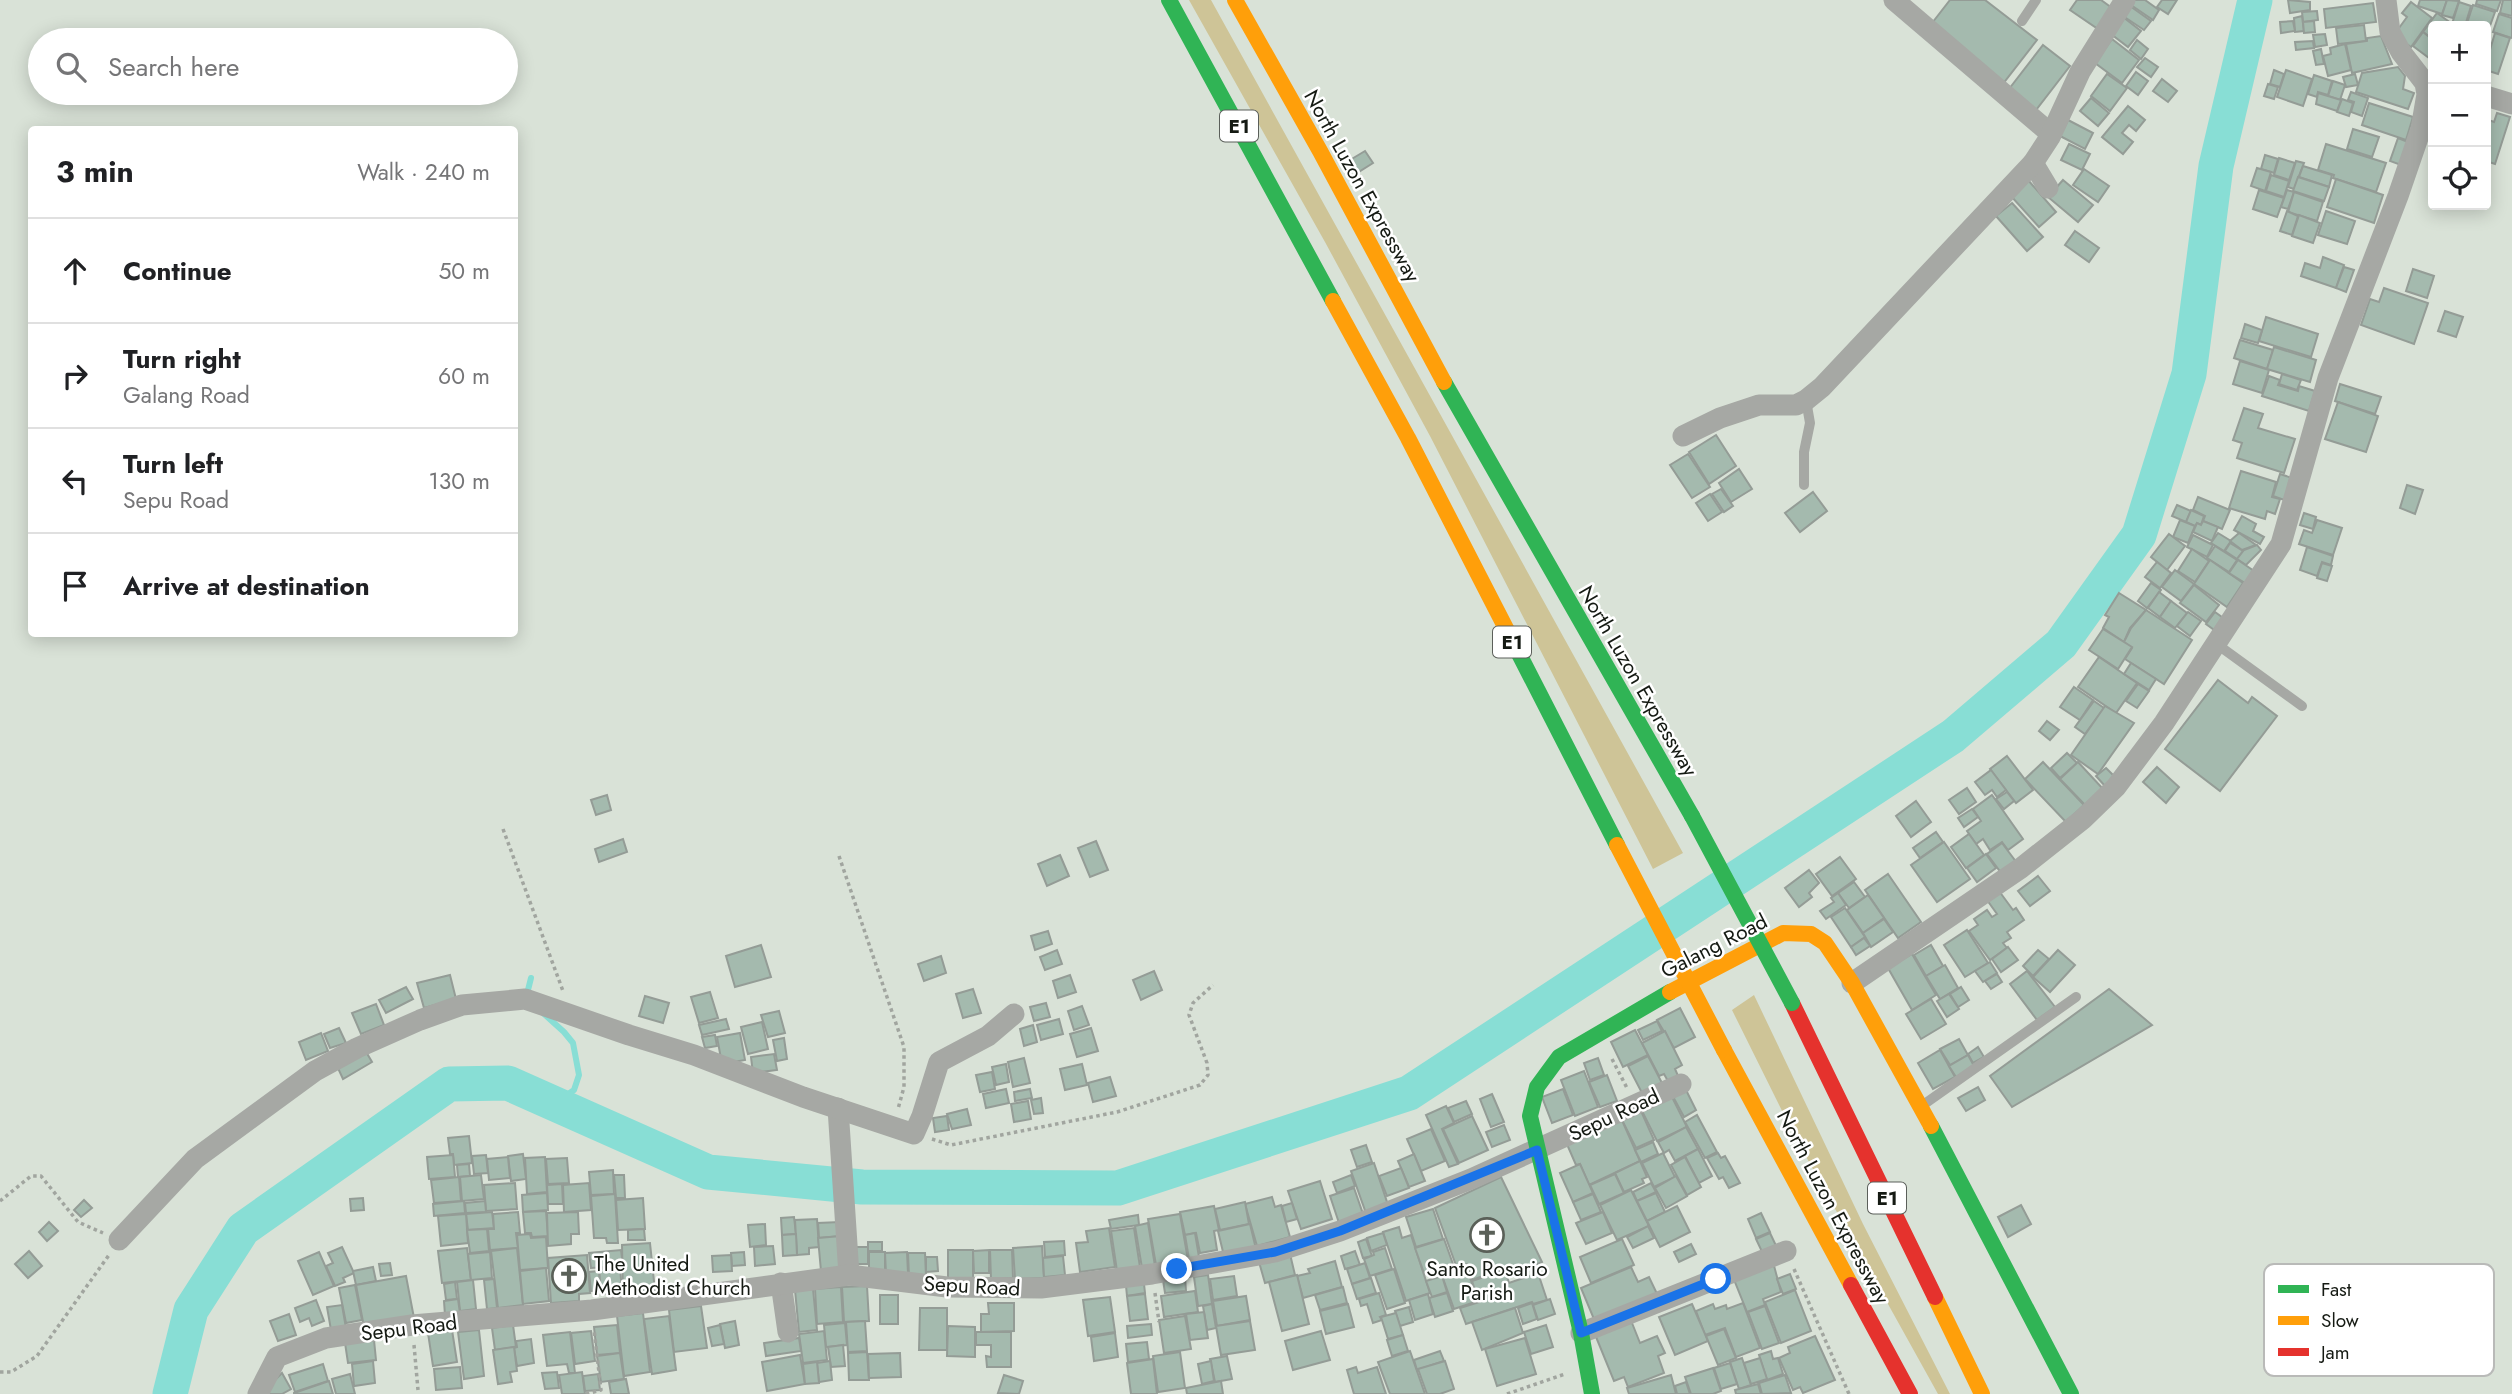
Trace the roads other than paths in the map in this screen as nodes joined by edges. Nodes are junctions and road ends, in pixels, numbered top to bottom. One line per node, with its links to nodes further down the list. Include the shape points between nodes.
1 (1169, 0): 34 (main road, North Luzon Expressway / E1, bridge, via 1408,438 1724,1050)
2 (1235, 0): 35 (main road, North Luzon Expressway / E1, bridge, via 1465,421 1692,816 1792,1003)
3 (1895, 0): 11 (street)
4 (2036, 0): 7 (lane)
5 (2386, 0): 8 (street, via 2390,32 2401,52)
6 (2122, 1): 11 (street, via 2080,72)
7 (2022, 21)
8 (2427, 76): 17 (street, via 2421,129 2328,378 2281,544)
9 (2491, 98): 10 (street)
10 (2512, 104)
11 (2051, 134): 12 (street)
12 (2033, 163): 13 (street); 14 (street)
13 (2048, 188)
14 (1806, 400): 15 (street, via 1796,405 1759,405); 16 (lane, via 1810,423)
15 (1683, 436)
16 (1804, 485)
17 (2218, 645): 18 (lane); 19 (street, via 2132,767 2083,820)
18 (2302, 706)
19 (1852, 984): 23 (main road, Galang Road); 25 (main road, Galang Road, via 1825,943 1811,934 1783,933 1657,999 1559,1057 1546,1072 1532,1100 1530,1116)
20 (2076, 996): 23 (lane)
21 (1014, 1014): 24 (street, via 988,1037 939,1062 914,1134)
22 (1681, 1084): 25 (street, Sepu Road)
23 (1920, 1106): 36 (main road, Galang Road)
24 (839, 1115): 26 (street, via 694,1055 525,999 462,1005 420,1020 315,1071 195,1159); 28 (street)
25 (1537, 1150): 28 (street, Sepu Road, via 1340,1231 1275,1252 1041,1289 947,1287); 31 (main road, Galang Road)
26 (119, 1240)
27 (1786, 1251): 31 (street)
28 (849, 1275): 29 (street, Sepu Road)
29 (781, 1283): 30 (street); 32 (street, Sepu Road, via 592,1310 412,1325 326,1338 277,1357)
30 (788, 1332)
31 (1581, 1333): 33 (main road, Galang Road)
32 (258, 1394)
33 (1592, 1394)
34 (1910, 1394)
35 (1982, 1394)
36 (2071, 1394)

